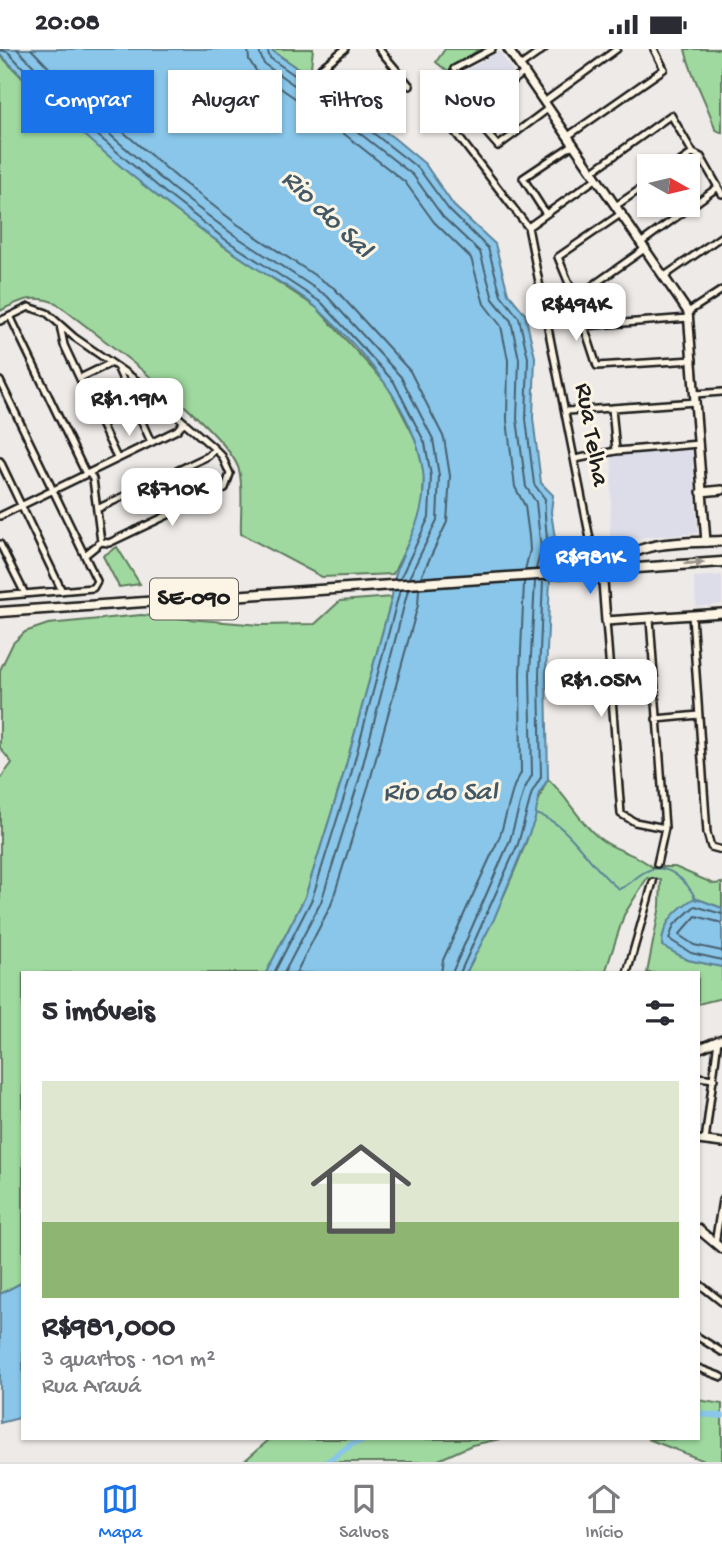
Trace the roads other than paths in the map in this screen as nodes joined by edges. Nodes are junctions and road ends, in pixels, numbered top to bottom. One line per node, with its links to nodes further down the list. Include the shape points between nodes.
1 (345, 49): 8 (street)
2 (379, 49): 12 (street)
3 (492, 49): 9 (street)
4 (508, 49): 10 (street)
5 (544, 49): 10 (street)
6 (617, 49): 13 (street)
7 (654, 49): 18 (street, via 664,69)
8 (321, 68)
9 (454, 69)
10 (522, 69): 11 (street); 13 (street)
11 (519, 71)
12 (410, 86)
13 (547, 105): 14 (street); 18 (street)
14 (519, 128)
15 (456, 133): 28 (street, Rua Telha)
16 (487, 133): 17 (street, via 498,146)
17 (514, 133)
18 (568, 136): 19 (street)
19 (573, 144): 21 (street); 27 (street, via 523,178)
20 (693, 153): 21 (street, via 671,115); 22 (street, via 701,157)
21 (595, 175): 25 (street); 27 (street)
22 (718, 187): 24 (street); 30 (street)
23 (637, 191): 25 (street)
24 (722, 194)
25 (617, 205): 26 (street)
26 (622, 213): 30 (street); 30 (street, via 558,257 575,298)
27 (546, 214): 28 (street)
28 (528, 227): 45 (street, Rua Telha)
29 (722, 236): 31 (street)
30 (644, 245): 31 (street)
31 (666, 275): 33 (street)
32 (722, 290): 33 (street)
33 (689, 315): 37 (street); 37 (street, via 584,326 597,366)
34 (10, 316): 35 (street); 36 (street, via 38,308); 54 (street)
35 (0, 321)
36 (60, 325): 38 (street); 40 (street)
37 (693, 360): 43 (street)
38 (111, 363): 39 (street); 40 (street)
39 (118, 369): 46 (street); 47 (street)
40 (80, 378): 51 (street)
41 (0, 381): 55 (street)
42 (722, 392): 43 (street)
43 (696, 398): 44 (street); 48 (street)
44 (612, 408): 45 (street); 50 (street)
45 (567, 411): 52 (street, Rua Telha)
46 (184, 422): 47 (street); 49 (street)
47 (151, 442): 51 (street)
48 (699, 444): 50 (street); 57 (street)
49 (215, 449): 59 (street); 62 (street, via 230,474 225,488 109,543)
50 (616, 451): 52 (street)
51 (117, 458): 54 (street)
52 (575, 459): 70 (street, Rua Telha)
53 (0, 461): 58 (street)
54 (88, 473): 55 (street); 59 (street)
55 (54, 490): 58 (street); 66 (street)
56 (722, 490): 57 (street)
57 (701, 492): 63 (street)
58 (22, 506): 60 (street); 71 (street)
59 (97, 509): 62 (street)
60 (0, 516)
61 (722, 541): 63 (main road, SE-090)
62 (101, 542): 66 (street)
63 (706, 542): 65 (main road, SE-090)
64 (0, 544): 72 (street)
65 (656, 547): 68 (main road, SE-090, via 629,555); 69 (main road, via 648,557)
66 (85, 555): 71 (street, via 96,586)
67 (722, 562): 69 (main road, SE-090, one-way to 67)
68 (617, 565): 69 (main road, SE-090); 70 (main road, SE-090)
69 (655, 566)
70 (599, 569): 74 (main road, SE-090); 78 (street)
71 (62, 591): 72 (street)
72 (24, 594): 73 (street)
73 (0, 596)
74 (0, 613)
75 (722, 613): 76 (street)
76 (692, 615): 77 (street); 79 (street)
77 (650, 619): 78 (street); 80 (street)
78 (606, 621): 81 (street, via 621,814 630,821)
79 (699, 715): 80 (street); 82 (street, via 708,838 711,847)
80 (656, 719): 81 (street)
81 (665, 828): 83 (street)
82 (722, 850)
83 (657, 864)
84 (653, 882): 85 (street)
85 (628, 971)
86 (720, 1040): 87 (street); 89 (street)
87 (700, 1047)
88 (700, 1077): 89 (street)
89 (713, 1079): 90 (street)
90 (702, 1140): 91 (street)
91 (722, 1143)
92 (722, 1200): 94 (street)
93 (700, 1231): 94 (street)
94 (720, 1247)
95 (700, 1285): 97 (street)
96 (722, 1291): 97 (street)
97 (719, 1300)
98 (700, 1338): 99 (street)
99 (722, 1352)
100 (700, 1369): 101 (street)
101 (722, 1377)

